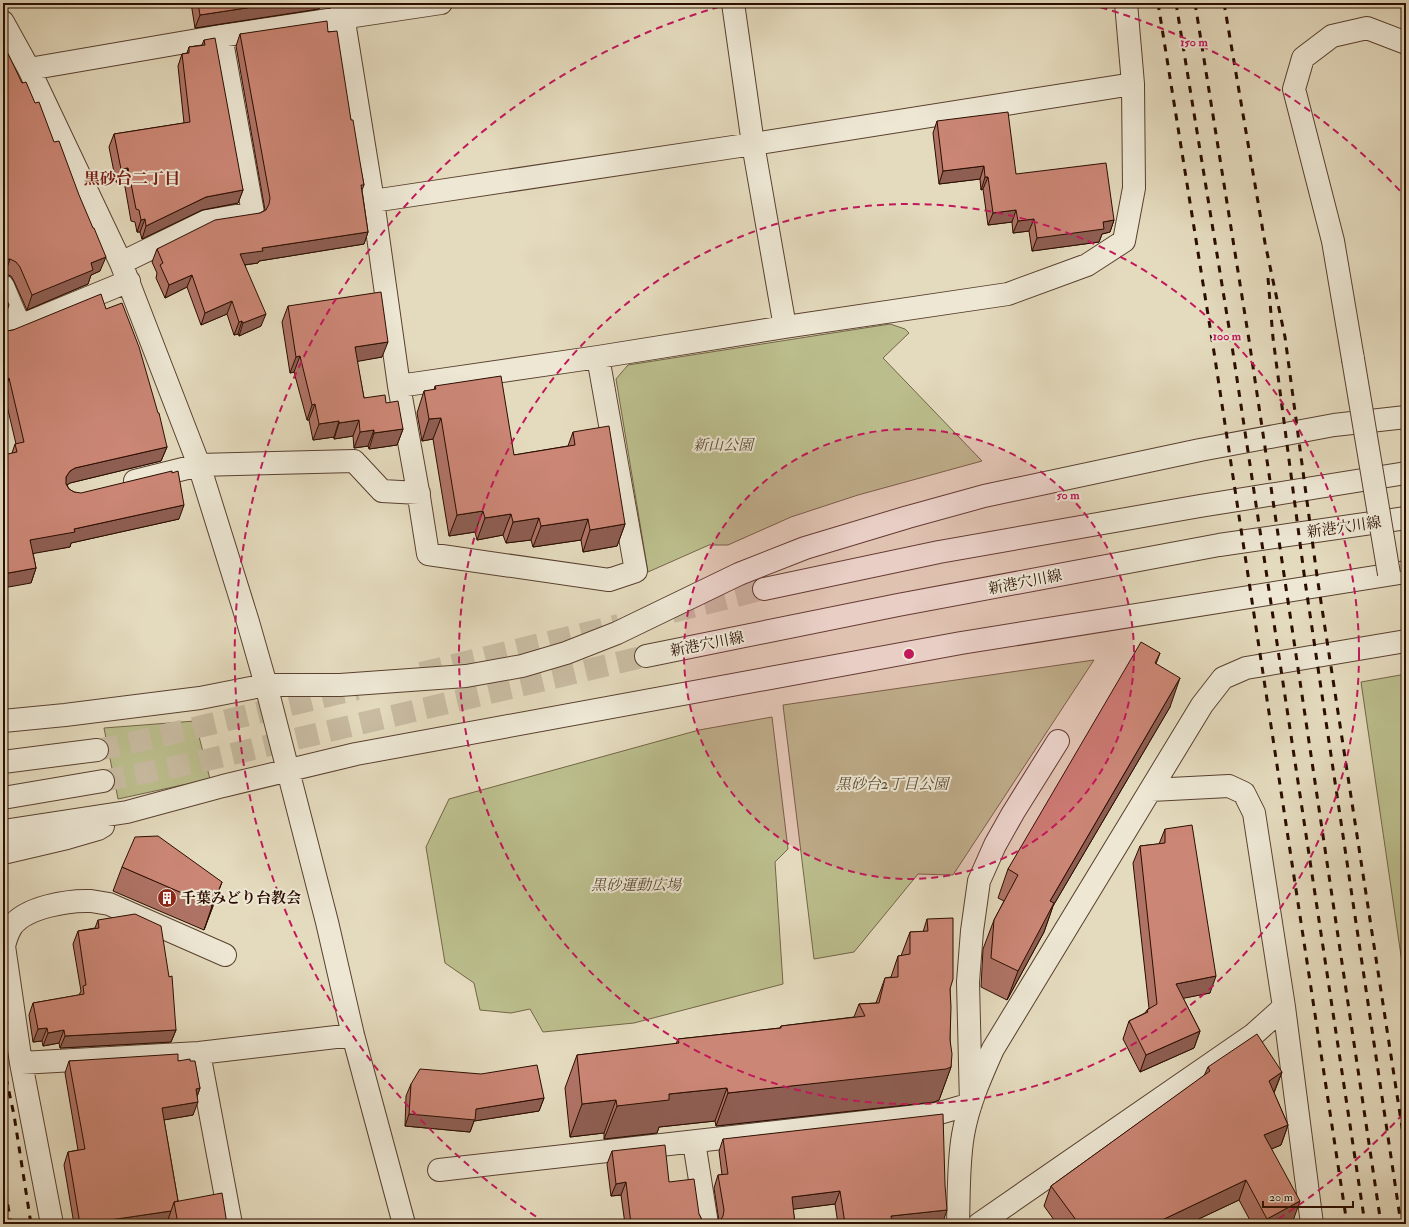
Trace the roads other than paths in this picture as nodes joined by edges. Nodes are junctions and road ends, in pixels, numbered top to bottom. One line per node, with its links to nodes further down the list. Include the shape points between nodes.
1 (441, 3): 4 (street)
2 (733, 3): 10 (street)
3 (1126, 3): 9 (street)
4 (342, 11): 6 (street); 11 (street)
5 (3, 22): 8 (street)
6 (221, 36): 8 (street); 12 (street, via 253,214 207,221)
7 (1406, 43): 24 (street, bridge, via 1367,28 1332,36 1303,58 1294,88 1332,241 1353,359)
8 (29, 70): 12 (street)
9 (1133, 84): 10 (street); 14 (street, via 1134,188 1124,241 1087,265 1008,294)
10 (753, 144): 11 (street); 14 (street)
11 (373, 201): 17 (street)
12 (125, 272): 15 (street); 19 (street)
13 (3, 286): 15 (street)
14 (785, 327): 16 (street)
15 (11, 330)
16 (598, 357): 17 (street); 22 (street, via 636,571 609,580 428,554)
17 (399, 386): 22 (street)
18 (1406, 417): 28 (street, via 1334,425 1200,450 984,496 908,517 805,548 739,574 617,633 566,653 522,666 466,676 340,686)
19 (199, 465): 21 (street); 22 (street, via 354,461 382,491); 28 (street)
20 (1406, 474): 25 (street, via 1200,506 954,549)
21 (115, 486)
22 (418, 493)
23 (1406, 518): 27 (street, 新港穴川線, via 1211,547 898,605)
24 (1398, 573): 33 (street, via 961,643 364,753)
25 (764, 589)
26 (1406, 641): 35 (street, via 1246,668 1223,678 1202,705)
27 (646, 656)
28 (266, 685): 29 (street, via 200,698); 33 (street)
29 (3, 721)
30 (1058, 741): 45 (street, via 994,845 979,881 968,982)
31 (97, 750): 32 (street)
32 (3, 762)
33 (287, 771): 37 (street); 42 (street, via 325,914)
34 (104, 781): 36 (street)
35 (1151, 790): 41 (street, via 1229,786 1244,793 1254,813); 45 (street, via 993,1049)
36 (3, 798)
37 (127, 812): 38 (street); 39 (street, via 98,829)
38 (3, 831)
39 (3, 853)
40 (225, 955): 44 (street, via 109,904 72,902 34,910 13,925 4,946)
41 (1284, 1007): 53 (street, via 1254,1034); 54 (street)
42 (353, 1035): 43 (street); 50 (street)
43 (199, 1053): 44 (street); 49 (street)
44 (21, 1063): 48 (street)
45 (971, 1104): 46 (street, via 936,1114); 52 (street, via 963,1134)
46 (694, 1142): 47 (street); 51 (street)
47 (439, 1170)
48 (52, 1224)
49 (230, 1224)
50 (404, 1224)
51 (707, 1224)
52 (958, 1224)
53 (979, 1224)
54 (1312, 1224)

